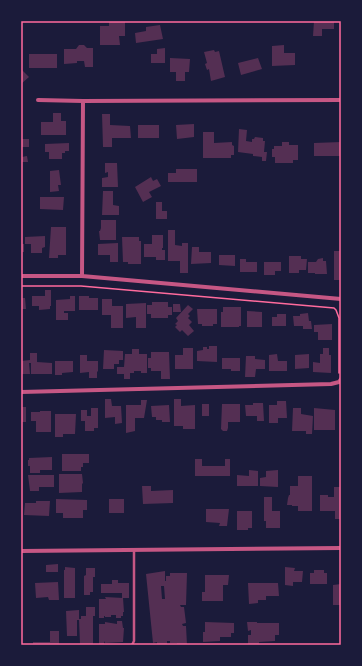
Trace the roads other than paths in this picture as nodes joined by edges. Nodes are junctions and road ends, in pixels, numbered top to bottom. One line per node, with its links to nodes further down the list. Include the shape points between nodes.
1 (38, 100): 3 (street)
2 (341, 100): 3 (street)
3 (82, 101): 5 (street)
4 (21, 276): 5 (street)
5 (82, 276): 6 (street)
6 (341, 299)
7 (340, 377): 8 (street, via 339,382 331,384)
8 (21, 392)
9 (341, 548): 10 (street)
10 (134, 549): 11 (street); 12 (lane)
11 (21, 551)
12 (132, 645)

